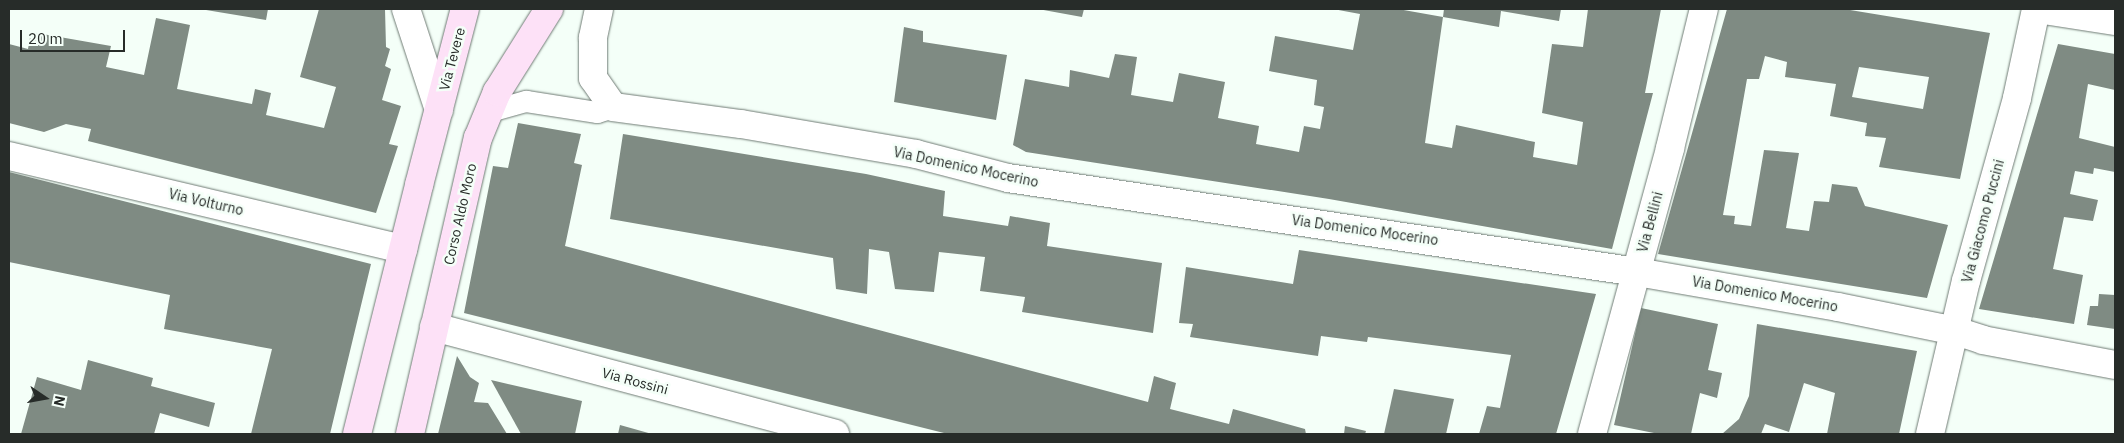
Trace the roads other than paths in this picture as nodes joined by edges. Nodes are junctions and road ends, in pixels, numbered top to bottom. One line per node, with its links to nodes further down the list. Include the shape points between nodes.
1 (406, 9): 9 (street)
2 (465, 9): 9 (street, Via Tevere)
3 (549, 9): 10 (street, Corso Aldo Moro, via 497,92)
4 (599, 9): 8 (street, via 593,38 593,78)
5 (1704, 9): 13 (street, Via Bellini)
6 (2037, 9): 7 (street); 15 (street, Via Giacomo Puccini)
7 (2115, 21)
8 (613, 107): 10 (lane, Via Domenico Mocerino, via 597,112 526,102); 13 (street, Via Domenico Mocerino, via 741,124 916,154 1008,178)
9 (439, 110): 12 (street)
10 (490, 111): 14 (street, Corso Aldo Moro, via 478,138)
11 (9, 156): 12 (street, Via Volturno)
12 (402, 249): 17 (street)
13 (1637, 272): 15 (street, Via Domenico Mocerino); 20 (street, Via Bellini)
14 (434, 327): 18 (street, Corso Aldo Moro); 19 (street, Via Rossini)
15 (1956, 331): 16 (street, Via Domenico Mocerino, via 1983,340); 21 (street, Via Giacomo Puccini)
16 (2115, 365)
17 (358, 434)
18 (410, 434)
19 (835, 434)
20 (1592, 434)
21 (1930, 434)

